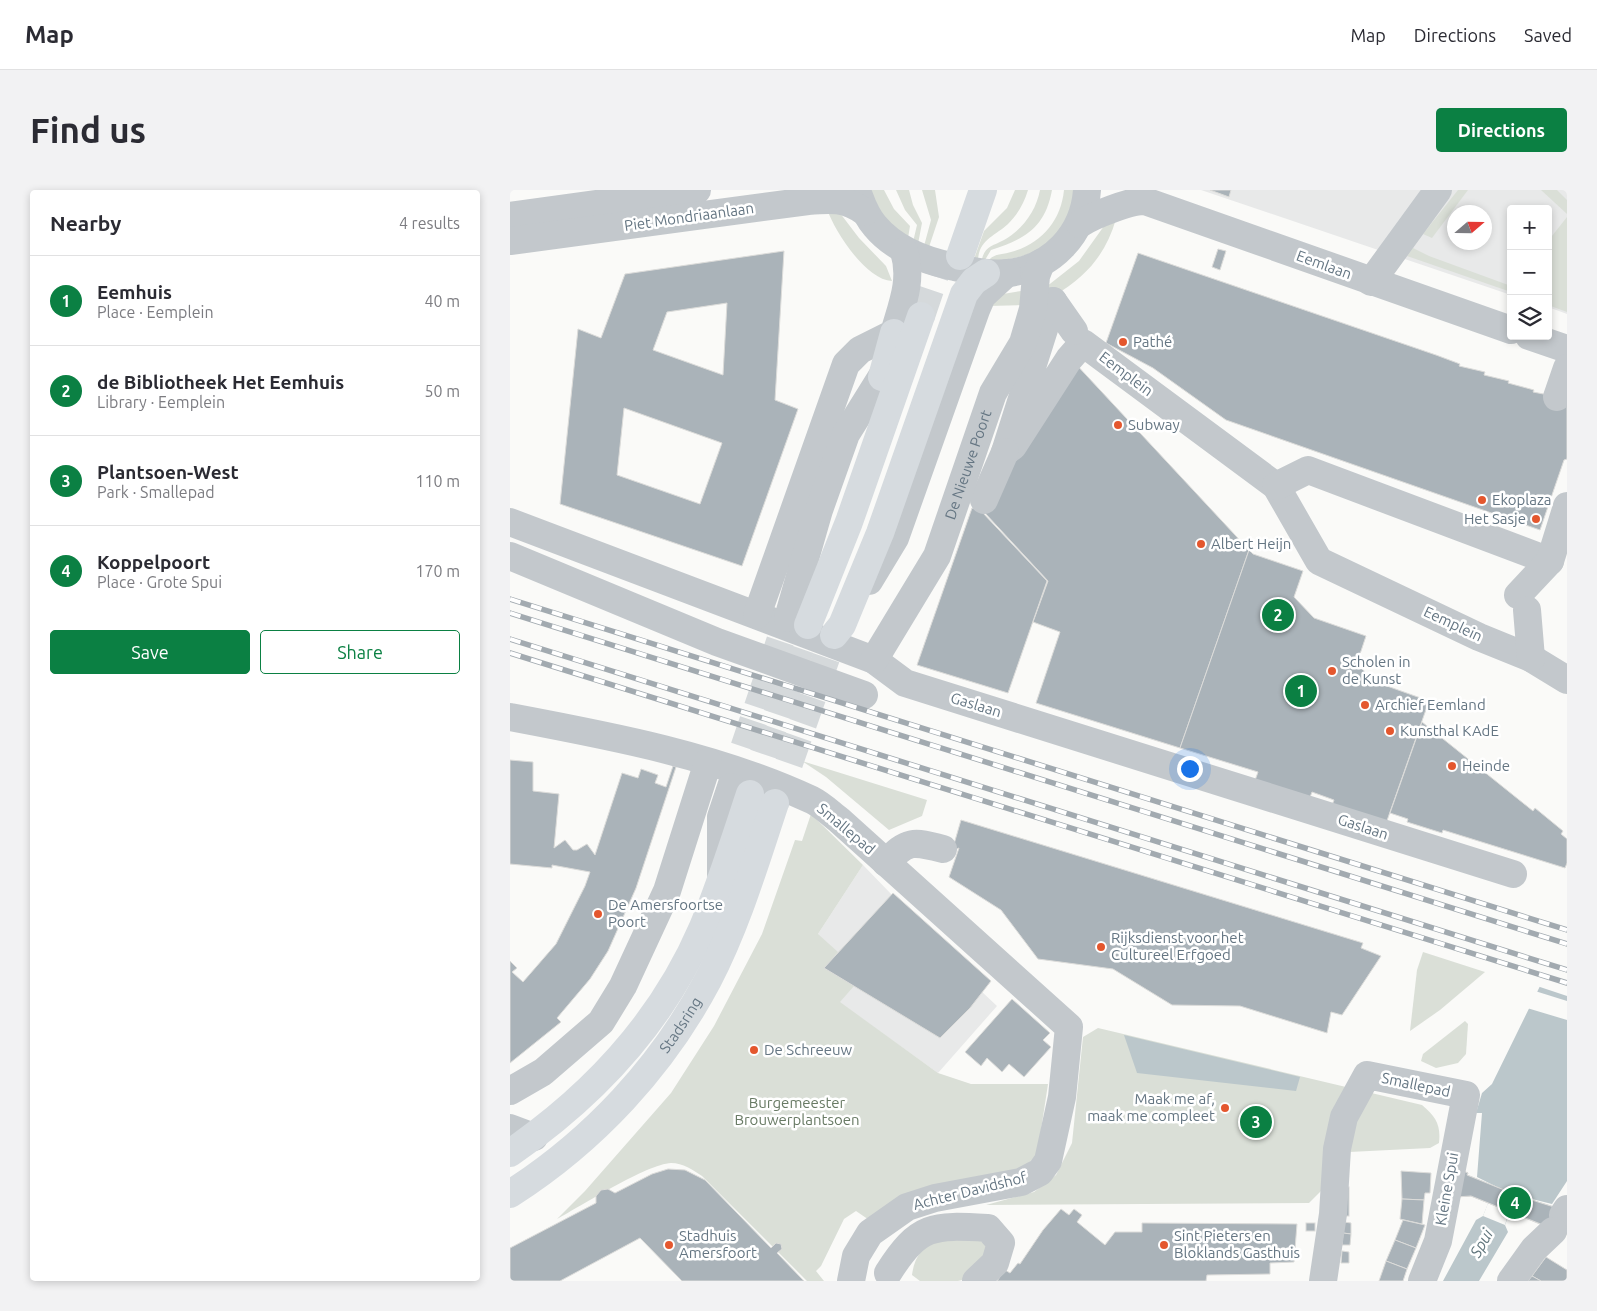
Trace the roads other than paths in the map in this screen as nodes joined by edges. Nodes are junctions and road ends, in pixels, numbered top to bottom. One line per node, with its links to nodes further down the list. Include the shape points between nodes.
1 (697, 190): 8 (street, Piet Mondriaanlaan)
2 (965, 190): 3 (main road, via 952,254)
3 (982, 190)
4 (1087, 190): 10 (street)
5 (1438, 190): 15 (street)
6 (1129, 195): 10 (street, Eemlaan, via 1124,207 1092,215); 15 (street, Eemlaan)
7 (861, 201): 8 (street, Piet Mondriaanlaan); 12 (street, via 887,238)
8 (580, 210): 9 (street, Piet Mondriaanlaan); 11 (street, Piet Mondriaanlaan)
9 (510, 216)
10 (1080, 224): 13 (street, via 1063,247)
11 (510, 241)
12 (904, 251): 14 (street, via 943,265); 18 (street, via 908,263 908,286)
13 (1041, 263): 14 (street, via 1025,270); 32 (street, De Nieuwe Poort, via 1036,276 1033,309 1022,343 993,393 937,556)
14 (997, 273): 18 (main road, via 974,281 964,294 880,533 838,630 865,528 929,318 849,522 798,622 884,373)
15 (1371, 282): 16 (street, Eemlaan)
16 (1507, 329)
17 (1074, 331): 23 (street, Eemplein, via 1053,301)
18 (894, 333): 30 (street, via 860,350 846,364)
19 (1541, 340): 20 (street)
20 (1567, 349)
21 (1567, 368): 22 (street)
22 (1557, 397)
23 (1005, 452): 24 (street, Eemplein, via 1013,446 1069,359 1083,343); 25 (street, Eemplein)
24 (1276, 486): 29 (street, via 1308,470); 31 (street, Eemplein, via 1319,561)
25 (984, 500)
26 (1567, 506): 29 (street)
27 (510, 522): 30 (street, Gaslaan)
28 (510, 556): 34 (street, via 717,642)
29 (1550, 561): 31 (street, via 1522,603)
30 (757, 616): 32 (street, Gaslaan)
31 (1530, 658): 33 (street, Eemplein)
32 (874, 660): 41 (street, Gaslaan, via 905,683)
33 (1567, 680)
34 (864, 695)
35 (510, 717): 36 (street, Smallepad, via 627,740)
36 (708, 762): 40 (street, Smallepad, via 813,801 840,820); 43 (street, via 667,891 623,986 601,1022 543,1072)
37 (740, 791): 45 (main road, Stadsring, via 721,879 702,928 683,967 643,1030 570,1109)
38 (776, 803): 47 (main road, Stadsring, via 708,980 661,1055 623,1100 587,1135 552,1165)
39 (943, 849): 40 (street, via 919,842 899,848)
40 (886, 863): 42 (street, Smallepad)
41 (1513, 874)
42 (1069, 1027): 49 (street, Achter Davidshof, via 1062,1097 1048,1161 1040,1172 1021,1182 935,1198 907,1207 870,1233)
43 (510, 1091)
44 (1466, 1095): 52 (street, Smallepad, via 1367,1074 1344,1117 1337,1149 1333,1214); 53 (street, Kleine Spui, via 1438,1241)
45 (518, 1136): 46 (main road, Stadsring)
46 (510, 1153)
47 (510, 1194)
48 (1561, 1218): 54 (street)
49 (854, 1268): 50 (street)
50 (894, 1277): 51 (street, via 910,1243 933,1228 988,1228 1001,1244 995,1263)
51 (976, 1281)
52 (1323, 1281)
53 (1422, 1281)
54 (1511, 1281)

